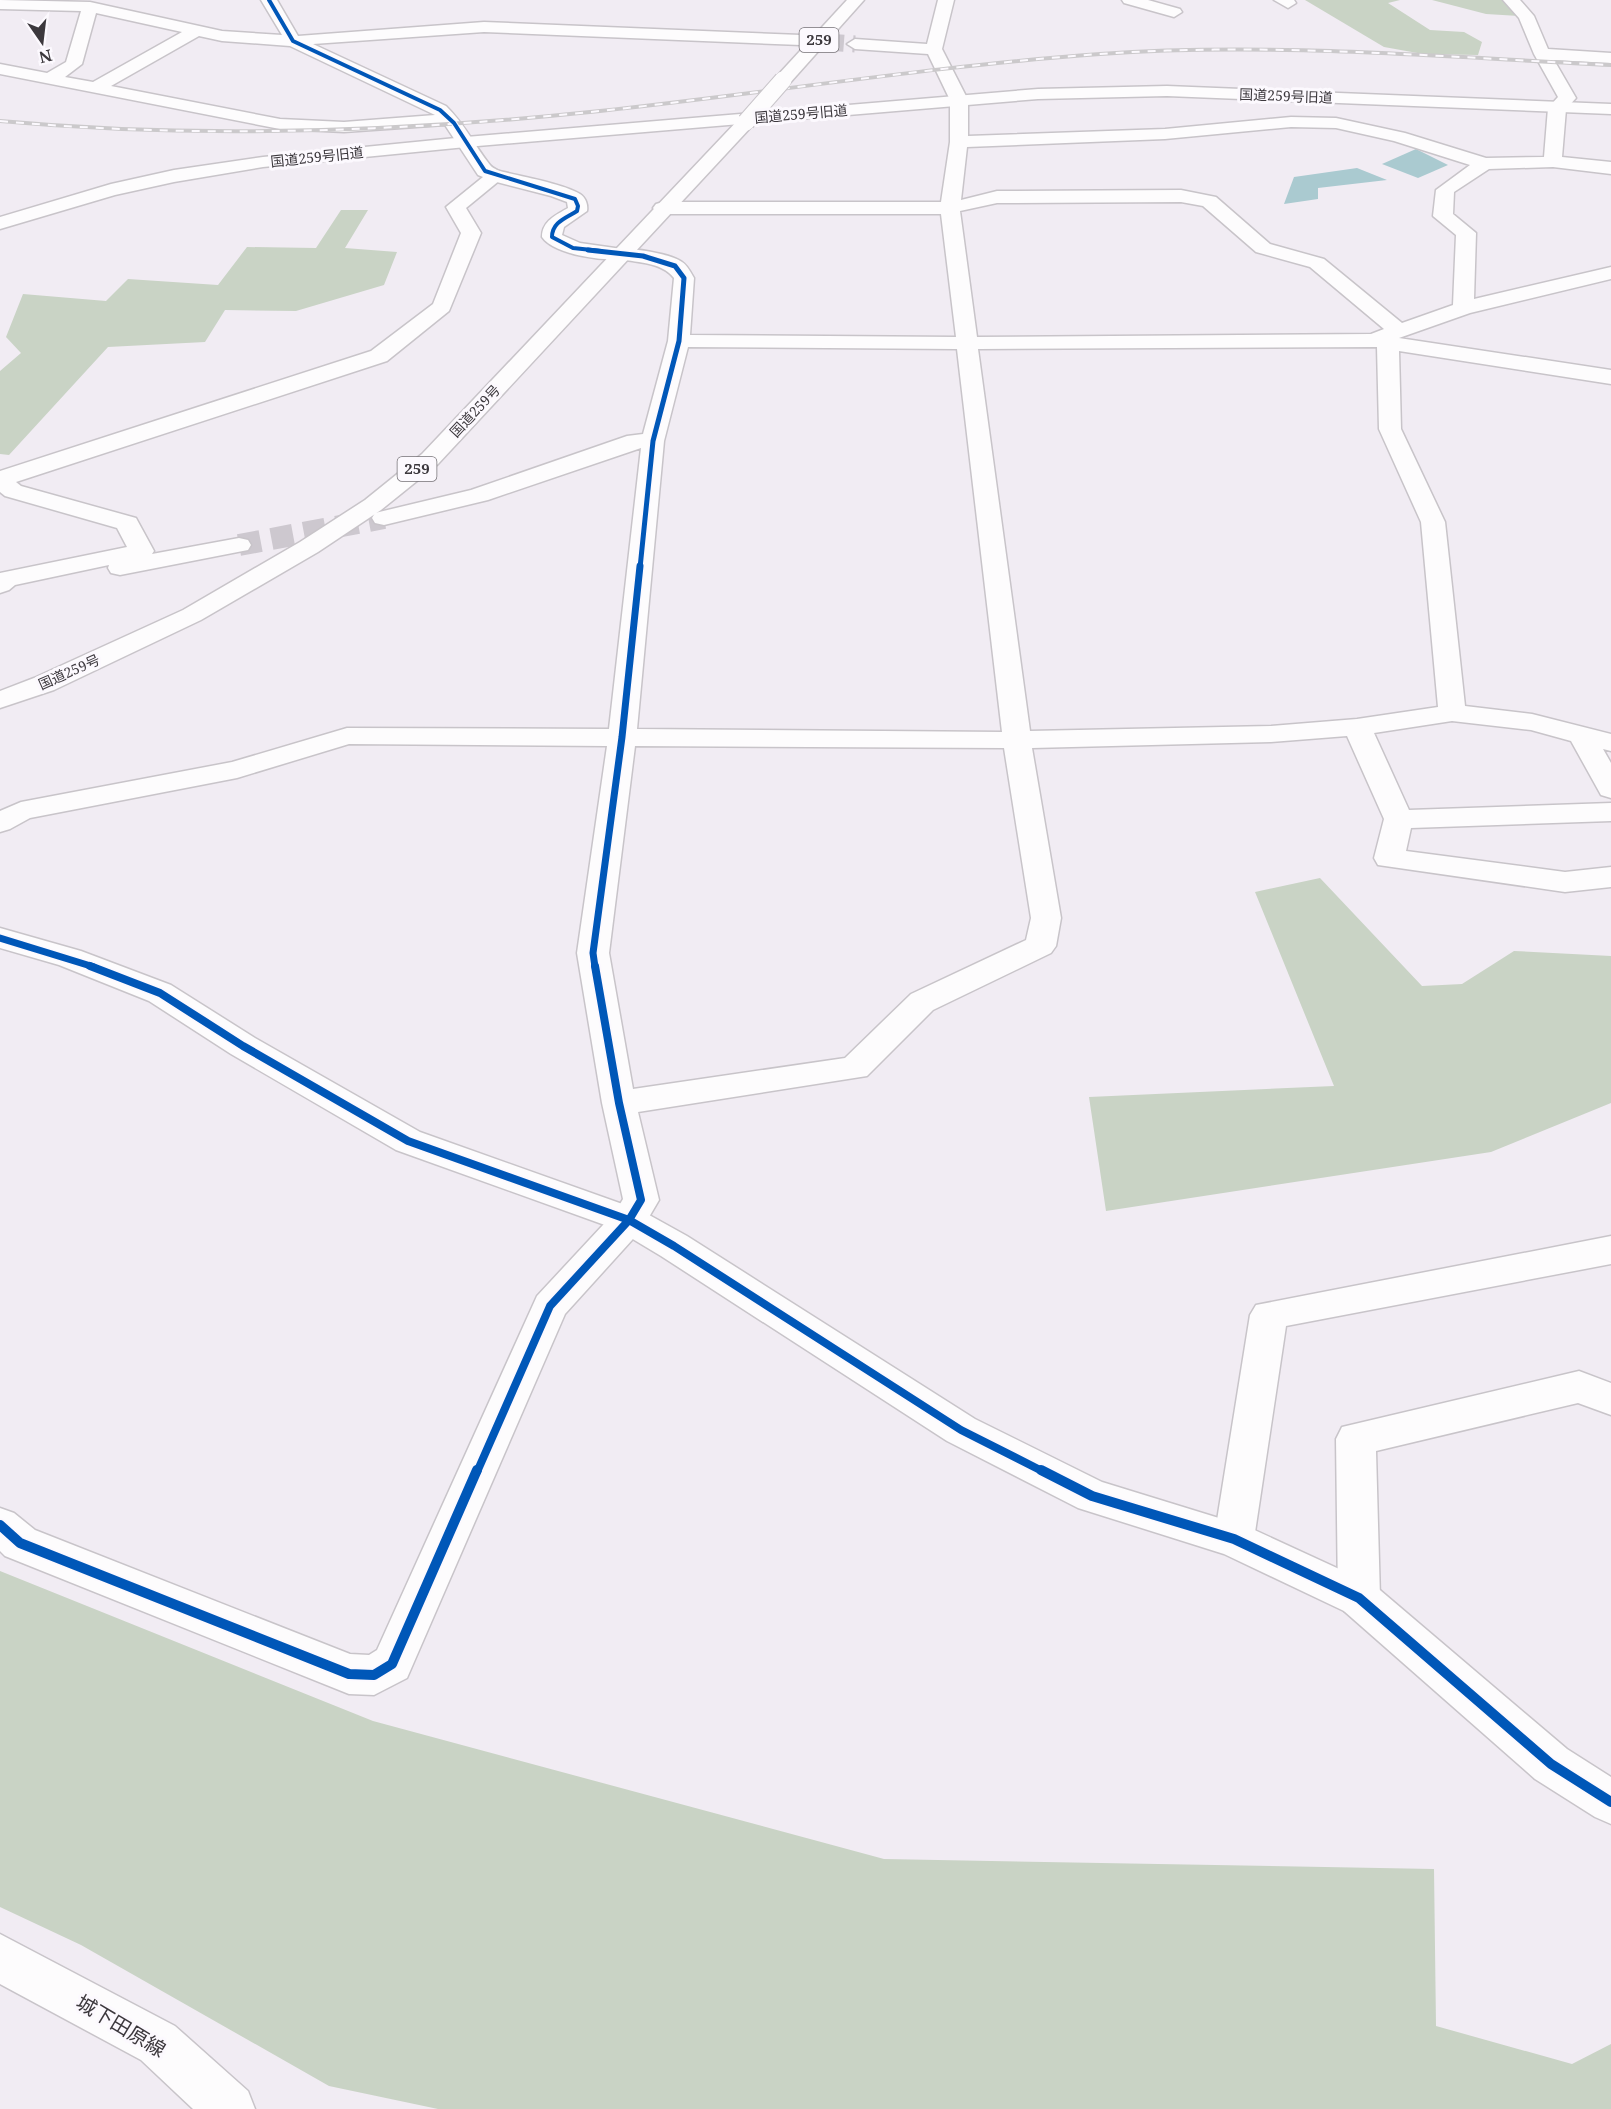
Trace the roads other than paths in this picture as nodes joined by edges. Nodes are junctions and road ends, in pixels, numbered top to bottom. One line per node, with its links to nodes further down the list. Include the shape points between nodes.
1 (269, 0): 11 (main road)
2 (856, 0): 29 (main road, 国道259号 / 259, bridge, via 747,122)
3 (946, 0): 13 (main road)
4 (1130, 0): 8 (main road)
5 (1511, 0): 14 (main road, via 1526,16)
6 (0, 4): 7 (main road)
7 (90, 7): 9 (main road); 17 (main road, via 74,64)
8 (1174, 12)
9 (196, 31): 11 (main road); 18 (main road)
10 (801, 40): 11 (main road, via 484,27)
11 (293, 41): 22 (main road, via 440,110)
12 (855, 44): 13 (main road)
13 (934, 49): 19 (main road)
14 (1542, 54): 15 (main road); 20 (main road, via 1567,98)
15 (1611, 58)
16 (0, 69): 17 (main road)
17 (50, 79): 18 (main road)
18 (95, 88): 22 (main road, via 280,124 344,127)
19 (959, 100): 20 (main road, 国道259号旧道, via 1167,91); 23 (main road, 国道259号旧道); 24 (main road)
20 (1557, 108): 21 (main road, 国道259号旧道); 25 (main road)
21 (1611, 109)
22 (450, 119): 23 (main road)
23 (466, 142): 28 (main road, via 485,171); 31 (main road, 国道259号旧道, via 263,162 174,176)
24 (959, 142): 26 (main road, via 1165,134 1291,122 1336,123 1399,137); 30 (main road)
25 (1553, 162): 26 (main road); 27 (main road)
26 (1485, 164): 34 (main road, via 1445,190 1443,216 1466,233)
27 (1611, 168)
28 (496, 176): 32 (main road, via 575,200 577,211 552,230 552,237 560,243); 40 (main road, via 456,207 471,233 442,307 379,356)
29 (663, 208): 30 (main road); 32 (main road, 国道259号 / 259)
30 (950, 208): 35 (main road, via 997,197 1181,196 1209,201 1263,248 1317,264); 37 (main road)
31 (0, 223)
32 (622, 254): 36 (main road, via 675,266 684,278); 45 (main road, 国道259号 / 259, via 429,459 373,505 192,615 44,684)
33 (1611, 273): 34 (main road)
34 (1463, 308): 35 (main road)
35 (1386, 338): 37 (main road); 38 (main road); 46 (main road, via 1390,429 1433,522)
36 (679, 341): 37 (main road); 39 (main road)
37 (966, 343): 50 (main road)
38 (1611, 377)
39 (653, 441): 41 (main road, via 635,441 431,510); 49 (main road)
40 (0, 480): 43 (main road, via 13,491 127,523 142,551 7,579)
41 (384, 518)
42 (239, 545): 44 (main road)
43 (0, 585)
44 (0, 591)
45 (0, 700)
46 (1452, 713): 47 (main road); 48 (main road, via 1532,722)
47 (1357, 727): 50 (main road, via 1271,735); 54 (main road)
48 (1582, 736): 51 (main road); 52 (main road)
49 (622, 737): 50 (main road); 55 (main road, via 347,736 237,770 21,812); 58 (main road, via 593,953)
50 (1017, 740): 58 (main road, via 1046,918 1040,946 922,1002 855,1068)
51 (1611, 743)
52 (1611, 789)
53 (1611, 812): 54 (main road)
54 (1399, 819): 56 (main road, via 1389,858 1565,882)
55 (0, 823)
56 (1611, 877)
57 (0, 938): 59 (main road, via 70,958 160,993 408,1142)
58 (619, 1103): 59 (main road, via 641,1200)
59 (629, 1220): 62 (main road, via 550,1306 392,1664 374,1676 349,1674 20,1543); 63 (main road, via 961,1430 1092,1496)
60 (1611, 1250): 63 (main road, via 1269,1315)
61 (1611, 1399): 64 (main road, via 1579,1387 1356,1439)
62 (0, 1525)
63 (1234, 1539): 64 (main road)
64 (1359, 1598): 65 (main road, via 1551,1764)
65 (1611, 1802)
66 (0, 1958): 67 (main road, 城下田原線, via 158,2043)
67 (231, 2109)

